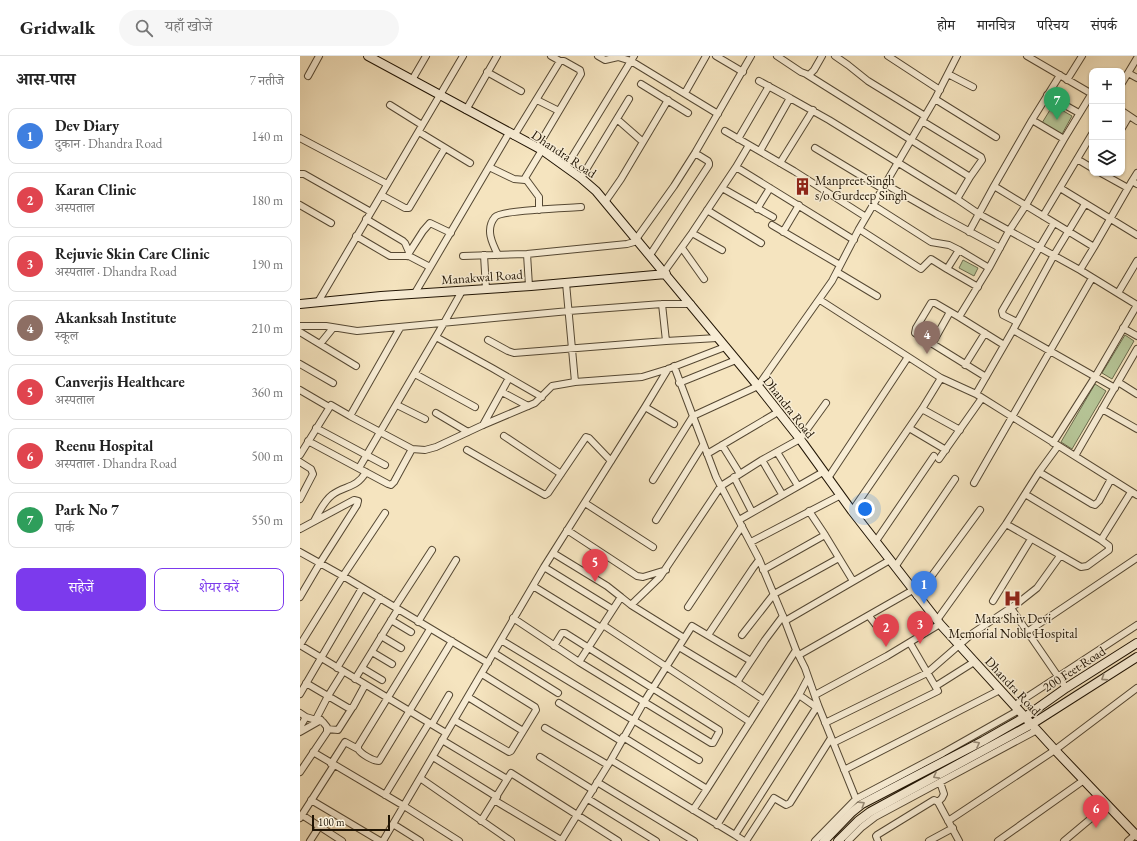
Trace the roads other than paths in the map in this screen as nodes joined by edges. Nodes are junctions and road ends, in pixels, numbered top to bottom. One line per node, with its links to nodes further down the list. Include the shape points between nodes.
1 (319, 56): 28 (street)
2 (368, 56): 20 (street, Dhandra Road)
3 (426, 56): 31 (street)
4 (463, 56): 41 (street)
5 (497, 56): 22 (street)
6 (551, 56): 21 (street)
7 (598, 56): 18 (street, via 605,60 618,57)
8 (706, 56): 40 (street)
9 (718, 56): 23 (street)
10 (751, 56): 23 (street)
11 (777, 56): 25 (street)
12 (822, 56): 25 (street, via 812,73)
13 (834, 56): 58 (street)
14 (888, 56): 37 (street)
15 (957, 56): 26 (street)
16 (1027, 56): 27 (street)
17 (1082, 56): 32 (street)
18 (633, 58): 40 (street); 87 (street)
19 (1137, 58): 24 (street)
20 (381, 59): 31 (street, Dhandra Road)
21 (560, 62): 47 (street); 52 (street, via 564,61 582,72)
22 (487, 72): 38 (street); 50 (street)
23 (743, 72): 56 (street)
24 (1128, 73): 29 (street); 30 (street)
25 (806, 74): 72 (street)
26 (948, 74): 36 (street); 37 (street)
27 (1060, 75): 32 (street); 42 (street)
28 (308, 76)
29 (1125, 78)
30 (1137, 78)
31 (412, 80): 41 (street, Dhandra Road)
32 (1067, 80): 39 (street)
33 (759, 81): 35 (street)
34 (641, 84): 48 (street)
35 (769, 86): 43 (street); 69 (street)
36 (973, 88)
37 (940, 90): 45 (street)
38 (521, 91)
39 (1089, 92)
40 (685, 94): 56 (street)
41 (439, 95): 50 (street, Dhandra Road); 63 (street)
42 (1048, 95): 54 (street); 60 (street)
43 (790, 98): 51 (street); 78 (street)
44 (629, 99): 59 (street)
45 (935, 99): 58 (street); 67 (street)
46 (1089, 99): 54 (street)
47 (537, 100): 52 (street); 66 (street)
48 (668, 100): 53 (street); 73 (street)
49 (390, 105): 63 (street)
50 (466, 110): 66 (street, Dhandra Road)
51 (813, 110): 82 (street); 83 (street)
52 (559, 111): 77 (street)
53 (688, 113)
54 (1080, 113): 70 (street)
55 (1125, 113): 57 (street)
56 (718, 114): 79 (street)
57 (1129, 116): 61 (street); 62 (street)
58 (924, 119): 72 (street); 91 (street, via 981,157 982,160)
59 (618, 120): 73 (street); 92 (street)
60 (1032, 120): 70 (street); 97 (street)
61 (1137, 120)
62 (1125, 123)
63 (422, 125): 65 (street)
64 (725, 131): 69 (street)
65 (419, 132): 75 (street); 95 (street)
66 (512, 134): 77 (street, Dhandra Road); 85 (street)
67 (996, 137)
68 (300, 138): 95 (street)
69 (738, 139): 74 (street)
70 (1064, 139): 109 (street)
71 (1089, 139): 80 (street)
72 (911, 140): 83 (street); 91 (street)
73 (643, 142): 104 (street)
74 (749, 145): 78 (street); 86 (street)
75 (445, 148): 81 (street); 102 (street, via 409,208)
76 (815, 148): 96 (street)
77 (539, 149): 87 (street, Dhandra Road); 93 (street)
78 (760, 151): 82 (street)
79 (694, 153): 133 (street); 146 (street, via 710,163)
80 (1077, 159): 84 (street); 100 (street)
81 (470, 163)
82 (780, 163): 118 (street)
83 (898, 163): 96 (street); 103 (street)
84 (1089, 166)
85 (489, 167): 93 (street, via 514,179); 129 (street)
86 (736, 167): 98 (street); 99 (street)
87 (566, 168): 92 (street, Dhandra Road)
88 (1137, 173): 94 (street)
89 (300, 174): 114 (street)
90 (1106, 176): 101 (street)
91 (970, 177): 103 (street)
92 (581, 178): 104 (street, Dhandra Road)
93 (525, 180): 112 (street, via 539,197)
94 (1135, 183): 101 (street)
95 (387, 184): 102 (street)
96 (884, 186): 108 (street); 128 (street)
97 (994, 186): 109 (street); 115 (street)
98 (722, 188): 111 (street); 113 (street)
99 (770, 188): 107 (street); 111 (street)
100 (1060, 188): 105 (street); 116 (street)
101 (1128, 188): 120 (street)
102 (381, 195): 114 (street)
103 (957, 199): 115 (street)
104 (605, 202): 133 (street, Dhandra Road)
105 (1085, 204): 120 (street); 126 (street)
106 (300, 205): 121 (street)
107 (799, 205): 127 (street); 134 (street)
108 (873, 205): 118 (street); 141 (street, via 930,242 949,245)
109 (1026, 205): 116 (street); 125 (street)
110 (581, 207): 112 (street)
111 (757, 209): 117 (street)
112 (540, 210): 145 (street, via 501,214 495,218 489,235)
113 (707, 210): 130 (street); 135 (street)
114 (371, 212): 119 (street)
115 (979, 214): 125 (street); 128 (street)
116 (1043, 216): 122 (street)
117 (773, 217)
118 (866, 217): 124 (street)
119 (366, 220): 132 (street); 142 (street, via 405,243)
120 (1110, 220): 131 (street); 136 (street)
121 (331, 223)
122 (1054, 223): 126 (street); 139 (street)
123 (772, 225): 127 (street)
124 (859, 229): 134 (street); 153 (street, via 921,269 930,259)
125 (1009, 231): 138 (street); 139 (street)
126 (1068, 231): 136 (street); 147 (street)
127 (783, 232): 150 (street)
128 (969, 232): 138 (street)
129 (451, 233): 142 (street, via 430,223); 151 (street)
130 (692, 233): 137 (street); 140 (street)
131 (1137, 235)
132 (356, 236): 142 (street, via 390,256); 168 (street)
133 (637, 239): 143 (street, via 631,244); 146 (street, Dhandra Road)
134 (854, 240): 150 (street)
135 (762, 243)
136 (1094, 247): 154 (street)
137 (682, 248): 156 (street); 157 (street)
138 (1000, 248): 152 (street)
139 (1040, 248): 147 (street); 175 (street, via 1002,311 1003,315)
140 (722, 250)
141 (959, 250): 152 (street); 153 (street)
142 (408, 254): 151 (street)
143 (527, 254): 145 (street); 160 (street)
144 (484, 255): 145 (street); 148 (street); 162 (street)
145 (498, 255)
146 (650, 255): 156 (street, Dhandra Road)
147 (1054, 255): 154 (street); 175 (street)
148 (463, 256)
149 (1137, 261): 165 (street)
150 (840, 265): 155 (street)
151 (430, 267): 164 (street)
152 (989, 268): 161 (street)
153 (947, 269): 161 (street)
154 (1080, 270): 158 (street)
155 (837, 272): 166 (street); 167 (street)
156 (665, 273): 159 (street, Manakwal Road); 171 (street, Dhandra Road)
157 (704, 278)
158 (1092, 278): 165 (street); 195 (street)
159 (566, 283): 160 (street, Manakwal Road); 172 (street)
160 (529, 286): 162 (street, Manakwal Road)
161 (978, 287): 174 (street)
162 (486, 289): 163 (street, Manakwal Road)
163 (462, 291): 164 (street, Manakwal Road); 176 (street)
164 (415, 293): 168 (street, Manakwal Road)
165 (1118, 293): 180 (street, via 1137,305)
166 (877, 296)
167 (820, 300): 196 (street); 211 (street)
168 (318, 302): 169 (street, Manakwal Road)
169 (300, 304)
170 (662, 304): 171 (street); 172 (street); 188 (street)
171 (691, 304): 186 (street, Dhandra Road)
172 (568, 311): 176 (street); 193 (street)
173 (950, 312): 174 (street); 190 (street); 190 (street, via 933,303 916,328 915,333)
174 (959, 318): 183 (street)
175 (1017, 322): 181 (street)
176 (444, 323): 179 (street); 185 (street)
177 (300, 326): 178 (street)
178 (333, 328): 179 (street, via 357,331); 189 (street)
179 (400, 328): 228 (street)
180 (1123, 328): 184 (street); 204 (street)
181 (1013, 330): 191 (street); 195 (street)
182 (300, 332): 189 (street)
183 (985, 333): 191 (street); 199 (street)
184 (1137, 336)
185 (436, 337): 202 (street); 205 (street)
186 (717, 338): 188 (street); 192 (street, Dhandra Road)
187 (488, 340): 193 (street, via 514,353)
188 (666, 341): 193 (street)
189 (320, 344): 200 (street)
190 (932, 344): 199 (street)
191 (1004, 345): 203 (street)
192 (725, 347): 197 (street, Dhandra Road); 201 (street)
193 (572, 349): 207 (street)
194 (1137, 349): 210 (street)
195 (1050, 351): 204 (street); 230 (street)
196 (908, 357): 206 (street); 262 (street)
197 (736, 360): 209 (street); 211 (street, Dhandra Road)
198 (300, 364): 208 (street)
199 (965, 365): 203 (street)
200 (356, 366)
201 (671, 368): 207 (street, via 642,377); 209 (street); 223 (street)
202 (415, 374): 219 (street); 222 (street)
203 (986, 377): 214 (street)
204 (1095, 377): 210 (street); 245 (street)
205 (509, 378): 213 (street); 216 (street)
206 (941, 378): 214 (street); 224 (street)
207 (575, 382): 216 (street, via 552,386)
208 (333, 383)
209 (679, 383): 229 (street)
210 (1116, 385): 215 (street); 225 (street)
211 (758, 386): 226 (street, Dhandra Road); 229 (street)
212 (300, 390): 221 (street)
213 (502, 392): 220 (street); 233 (street)
214 (976, 394): 217 (street)
215 (1137, 394)
216 (542, 398): 220 (street)
217 (982, 398): 230 (street); 237 (street)
218 (826, 403): 241 (street)
219 (397, 404): 231 (street); 238 (street)
220 (528, 406): 233 (street)
221 (329, 407): 228 (street, via 332,405); 234 (street)
222 (475, 407)
223 (645, 407): 232 (street); 255 (street)
224 (922, 409): 235 (street); 237 (street)
225 (1102, 410): 236 (street); 253 (street)
226 (778, 412): 241 (street, Dhandra Road); 244 (street)
227 (436, 414): 239 (street)
228 (350, 416): 238 (street)
229 (693, 416): 243 (street); 266 (street)
230 (1013, 417): 245 (street); 267 (street)
231 (425, 419)
232 (674, 424)
233 (483, 425): 239 (street)
234 (316, 428): 242 (street); 252 (street)
235 (909, 428): 248 (street); 281 (street)
236 (1137, 429)
237 (960, 430): 248 (street)
238 (380, 432): 246 (street); 252 (street)
239 (468, 432): 246 (street, via 436,447)
240 (504, 436): 261 (street)
241 (800, 439): 249 (street); 262 (street, Dhandra Road)
242 (308, 441): 251 (street); 258 (street)
243 (703, 445): 250 (street); 284 (street)
244 (722, 445): 250 (street); 263 (street)
245 (1056, 445): 253 (street); 260 (street)
246 (412, 449): 259 (street, via 391,485)
247 (467, 450): 261 (street, via 545,495)
248 (946, 450): 294 (street, via 937,458)
249 (777, 452): 254 (street); 269 (street)
250 (707, 454): 268 (street)
251 (300, 455)
252 (367, 455): 257 (street); 258 (street)
253 (1075, 456): 265 (street)
254 (762, 460): 263 (street); 271 (street)
255 (611, 461): 261 (street, via 586,437); 276 (street)
256 (300, 462): 275 (street, via 314,474)
257 (385, 465)
258 (359, 468): 259 (street)
259 (366, 472): 286 (street, via 358,483 331,496)
260 (1039, 472): 265 (street, via 1095,505 1100,501); 272 (street)
261 (561, 474)
262 (826, 475): 269 (street); 273 (street, Dhandra Road)
263 (737, 476): 268 (street); 280 (street)
264 (955, 479): 306 (street)
265 (1111, 479): 270 (street)
266 (653, 480)
267 (974, 483)
268 (721, 486): 285 (street); 308 (street)
269 (798, 486): 271 (street)
270 (1131, 492): 274 (street); 293 (street)
271 (782, 494): 280 (street)
272 (1025, 494): 287 (street); 293 (street)
273 (841, 495): 279 (street); 281 (street, Dhandra Road)
274 (1137, 495)
275 (300, 499)
276 (585, 503): 290 (street); 296 (street)
277 (339, 509): 283 (street); 283 (street, via 354,500 358,501); 286 (street)
278 (980, 510): 314 (street)
279 (809, 511): 291 (street); 295 (street)
280 (752, 512): 285 (street)
281 (852, 512): 294 (street, Dhandra Road)
282 (385, 513): 310 (street)
283 (349, 517): 305 (street)
284 (656, 520)
285 (739, 520): 288 (street)
286 (314, 522): 289 (street)
287 (1006, 524): 292 (street); 330 (street)
288 (742, 526): 295 (street); 321 (street)
289 (300, 529)
290 (567, 530): 299 (street); 308 (street, via 637,576 643,577)
291 (825, 535): 301 (street); 309 (street)
292 (1031, 539): 300 (street); 319 (street)
293 (1102, 540): 300 (street, via 1109,546 1109,550 1087,566 1079,566)
294 (876, 541): 306 (street, Dhandra Road)
295 (750, 542): 304 (street)
296 (653, 546)
297 (432, 550): 322 (street)
298 (300, 552): 305 (street)
299 (553, 553): 307 (street); 317 (street)
300 (1060, 556): 323 (street, via 1037,588)
301 (839, 558): 311 (street); 315 (street)
302 (1137, 558): 335 (street)
303 (456, 560): 329 (street)
304 (759, 560): 309 (street); 336 (street)
305 (320, 563): 310 (street); 316 (street)
306 (893, 563): 311 (street); 314 (street, Dhandra Road)
307 (544, 567): 312 (street); 324 (street)
308 (666, 570): 320 (street)
309 (764, 570): 315 (street)
310 (343, 576): 313 (street); 345 (street)
311 (853, 581): 327 (street)
312 (533, 586): 326 (street); 332 (street)
313 (362, 588): 318 (street); 355 (street)
314 (915, 593): 325 (street); 330 (street, Dhandra Road)
315 (774, 594): 327 (street); 337 (street)
316 (300, 597)
317 (621, 597): 320 (street); 324 (street)
318 (380, 598): 322 (street); 362 (street)
319 (993, 601)
320 (631, 605): 339 (street)
321 (688, 607)
322 (396, 608): 328 (street); 329 (street)
323 (1011, 608): 335 (street); 346 (street)
324 (612, 609): 332 (street)
325 (869, 616): 340 (street); 352 (street)
326 (513, 618): 341 (street); 347 (street)
327 (784, 618): 352 (street); 356 (street)
328 (392, 620): 334 (street); 338 (street)
329 (418, 622): 333 (street)
330 (938, 622): 343 (street); 346 (street, Dhandra Road)
331 (1137, 625): 367 (street)
332 (602, 626): 348 (street); 361 (street)
333 (430, 629): 342 (street); 386 (street)
334 (411, 632)
335 (1027, 632): 367 (street)
336 (708, 635): 339 (street, via 692,626); 356 (street)
337 (742, 635)
338 (382, 636): 350 (street); 351 (street)
339 (684, 638): 349 (street)
340 (886, 638)
341 (501, 640): 353 (street); 398 (street)
342 (452, 642): 359 (street); 392 (street)
343 (910, 643): 365 (street); 383 (street)
344 (1137, 643): 376 (street, 200 Feet Road)
345 (300, 645): 355 (street)
346 (959, 645): 358 (street, Dhandra Road); 365 (street)
347 (554, 646): 348 (street, via 564,633); 357 (street)
348 (588, 647): 357 (street); 375 (street)
349 (679, 647): 361 (street); 371 (street)
350 (401, 648)
351 (372, 652): 360 (street); 363 (street)
352 (797, 652): 368 (street); 387 (street)
353 (494, 653): 359 (street); 379 (street)
354 (1137, 657): 403 (street, one-way to 403)
355 (321, 658): 362 (street); 372 (street)
356 (750, 661): 371 (street)
357 (579, 662): 388 (street)
358 (974, 662): 374 (street); 378 (street, Dhandra Road)
359 (488, 663): 366 (street)
360 (392, 664)
361 (667, 666): 375 (street); 399 (street)
362 (337, 668): 364 (street)
363 (362, 668): 369 (street); 370 (street)
364 (343, 672): 369 (street); 384 (street)
365 (927, 673): 374 (street); 400 (street)
366 (482, 674): 385 (street); 406 (street, via 536,709)
367 (1058, 676): 376 (street); 393 (street)
368 (808, 678): 382 (street); 383 (street)
369 (355, 679): 373 (street)
370 (382, 680)
371 (737, 682): 387 (street)
372 (306, 683): 380 (street); 384 (street)
373 (365, 684): 386 (street); 391 (street)
374 (936, 686): 411 (street, via 937,692)
375 (652, 688): 388 (street); 388 (street, via 719,730 713,743)
376 (1066, 688): 393 (street, 200 Feet Road)
377 (1137, 688): 413 (street)
378 (1000, 690): 393 (street, Dhandra Road); 420 (street)
379 (558, 693)
380 (300, 694)
381 (449, 695): 401 (street)
382 (798, 695): 390 (street); 443 (street)
383 (815, 695): 390 (street)
384 (328, 696): 391 (street); 396 (street)
385 (468, 697): 397 (street); 406 (street)
386 (387, 698): 392 (street); 412 (street)
387 (764, 700): 399 (street)
388 (644, 702): 398 (street)
389 (559, 703): 409 (street)
390 (817, 706): 400 (street); 446 (street)
391 (352, 708): 405 (street, via 338,730)
392 (409, 711): 401 (street); 412 (street, via 380,761 360,752)
393 (1020, 711): 403 (street, Dhandra Road); 432 (street); 461 (street, 200 Feet Road, one-way to 393, via 862,804 978,744)
394 (300, 713): 395 (street)
395 (306, 717): 396 (street); 402 (street)
396 (319, 720): 405 (street, via 326,724); 407 (street)
397 (454, 720): 406 (street, via 508,752); 408 (street)
398 (633, 721): 409 (street); 417 (street)
399 (750, 722): 427 (street)
400 (825, 722): 411 (street)
401 (430, 723): 408 (street); 429 (street)
402 (300, 727)
403 (1034, 727): 413 (street, Dhandra Road); 426 (street); 462 (street, one-way to 462, via 870,812)
404 (545, 728): 418 (street)
405 (327, 729): 414 (street)
406 (523, 731)
407 (300, 732)
408 (446, 733): 410 (street)
409 (622, 739): 418 (street); 427 (street)
410 (442, 740): 415 (street); 423 (street)
411 (832, 741): 420 (street); 459 (street, via 790,803 786,805 774,798)
412 (358, 748): 419 (street, via 345,742)
413 (1055, 750): 424 (street, Dhandra Road); 441 (street)
414 (313, 752): 419 (street); 421 (street)
415 (433, 757): 422 (street); 430 (street)
416 (540, 757): 428 (street)
417 (699, 760)
418 (609, 763): 425 (street); 437 (street)
419 (332, 764): 429 (street); 433 (street)
420 (844, 770): 432 (street)
421 (300, 772)
422 (420, 778): 436 (street); 440 (street)
423 (507, 779): 430 (street); 438 (street, via 512,773)
424 (1084, 780): 435 (street, Dhandra Road); 467 (street)
425 (597, 782): 428 (street); 458 (street)
426 (940, 782): 434 (street, via 944,794); 463 (street, via 875,817)
427 (707, 789): 437 (street)
428 (593, 790): 431 (street)
429 (385, 795): 436 (street)
430 (496, 798): 440 (street); 449 (street)
431 (588, 799): 438 (street); 457 (street)
432 (856, 799): 460 (street)
433 (311, 800): 439 (street); 452 (street)
434 (938, 802): 441 (street); 464 (street, via 934,800 877,835)
435 (1107, 805): 447 (street, Dhandra Road); 468 (street)
436 (404, 806): 442 (street); 454 (street)
437 (693, 810): 443 (street)
438 (577, 815): 449 (street); 456 (street)
439 (301, 816): 444 (street)
440 (481, 821): 455 (street)
441 (948, 821): 445 (street)
442 (393, 824): 452 (street); 453 (street)
443 (717, 825): 446 (street)
444 (319, 827): 448 (street); 450 (street)
445 (953, 828): 465 (street); 466 (street)
446 (735, 835): 459 (street)
447 (1136, 836): 469 (street)
448 (335, 839): 451 (street)
449 (563, 840)
450 (310, 841)
451 (342, 841)
452 (381, 841)
453 (420, 841)
454 (459, 841)
455 (511, 841)
456 (618, 841)
457 (656, 841)
458 (694, 841)
459 (745, 841)
460 (815, 841)
461 (824, 841)
462 (838, 841)
463 (848, 841)
464 (878, 841)
465 (929, 841)
466 (959, 841)
467 (998, 841)
468 (1064, 841)
469 (1128, 841)

